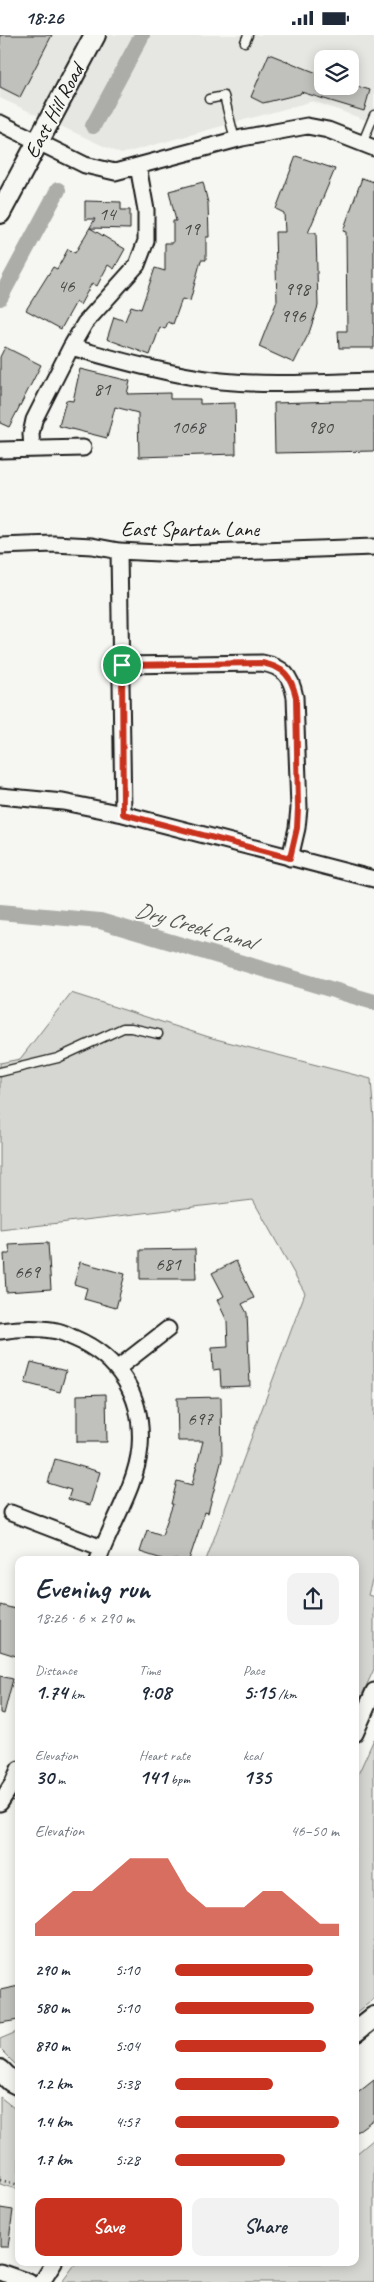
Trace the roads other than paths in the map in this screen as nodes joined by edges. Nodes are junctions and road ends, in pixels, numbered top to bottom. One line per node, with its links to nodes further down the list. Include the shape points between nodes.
1 (95, 35): 6 (street, East Hill Road)
2 (209, 99): 5 (lane, via 224,96)
3 (374, 115): 7 (lane)
4 (0, 123): 6 (street)
5 (235, 140): 7 (street, via 307,126 328,130); 8 (street)
6 (38, 141): 8 (street, via 84,165 115,172); 9 (street, East Hill Road)
7 (368, 146)
8 (138, 167): 10 (street, via 146,210 146,241 137,265 85,323)
9 (0, 213)
10 (71, 347): 11 (street, via 136,366 222,381); 13 (street, via 34,420)
11 (374, 381)
12 (83, 448): 13 (street)
13 (32, 449): 14 (street)
14 (0, 450)
15 (0, 546): 17 (street, East Spartan Lane, via 73,545)
16 (374, 547): 17 (street, East Spartan Lane, via 179,554)
17 (119, 551): 18 (street)
18 (122, 665): 20 (street); 21 (street, via 262,663 284,671 292,681 296,697 298,808)
19 (0, 796): 20 (street, via 63,802)
20 (123, 814): 21 (street)
21 (290, 858): 22 (street)
22 (374, 879)
23 (158, 1034): 24 (lane, via 123,1028 58,1058)
24 (0, 1072)
25 (168, 1329): 27 (street)
26 (0, 1331): 27 (street, via 21,1328 58,1331 92,1345)
27 (118, 1368): 29 (street, via 132,1390 138,1413 140,1446 135,1474)
28 (11, 1513): 29 (street)
29 (100, 1554)
30 (374, 1691): 31 (street)
31 (359, 1725)
32 (15, 1778): 33 (street)
33 (0, 1803)
34 (374, 2017): 35 (street)
35 (359, 2029)
36 (0, 2070): 37 (street)
37 (15, 2083)
38 (52, 2266): 41 (street)
39 (0, 2272): 40 (street)
40 (29, 2282)
41 (42, 2282)

